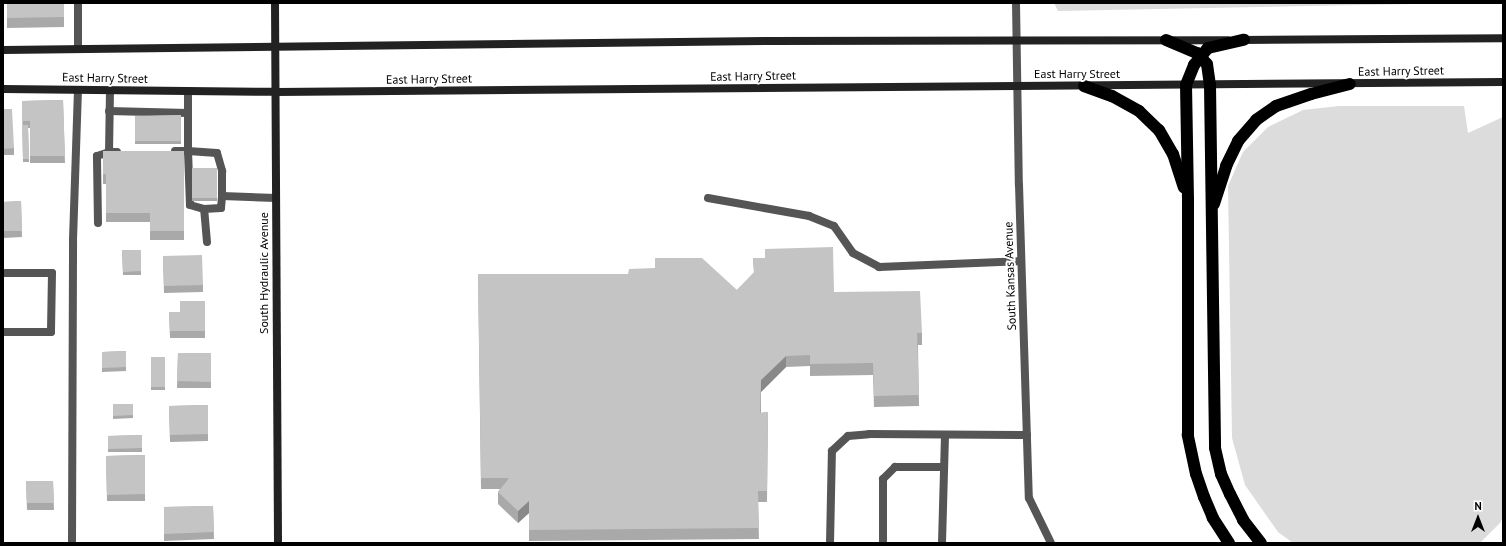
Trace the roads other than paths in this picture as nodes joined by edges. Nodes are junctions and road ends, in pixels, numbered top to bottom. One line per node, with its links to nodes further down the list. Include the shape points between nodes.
1 (78, 3): 8 (street)
2 (275, 3): 7 (main road, South Hydraulic Avenue)
3 (1016, 3): 35 (street, South Kansas Avenue)
4 (1503, 38): 6 (main road)
5 (1166, 40): 6 (main road); 7 (main road); 10 (highway)
6 (1244, 40): 10 (highway, via 1208,48)
7 (276, 47): 8 (main road); 20 (main road, South Hydraulic Avenue)
8 (78, 49): 9 (main road)
9 (3, 50)
10 (1201, 57): 13 (highway, via 1194,65); 14 (highway, via 1207,64)
11 (1503, 82): 12 (main road, East Harry Street)
12 (1350, 84): 14 (main road, East Harry Street); 32 (highway, via 1276,106 1256,120 1238,141 1226,166)
13 (1186, 85): 14 (main road, East Harry Street); 15 (main road, East Harry Street); 30 (highway)
14 (1210, 85): 32 (highway)
15 (1084, 86): 20 (main road, East Harry Street); 30 (highway, via 1112,96 1139,111 1159,130 1173,154)
16 (3, 88): 17 (main road, East Harry Street)
17 (78, 90): 18 (main road, East Harry Street); 41 (street, via 73,240)
18 (110, 90): 19 (main road, East Harry Street); 21 (street)
19 (188, 91): 20 (main road, East Harry Street); 22 (street)
20 (276, 92): 28 (main road, South Hydraulic Avenue)
21 (109, 111): 22 (street); 24 (street)
22 (188, 113): 23 (street)
23 (188, 151): 26 (street); 27 (street, via 217,153 222,170); 31 (street, via 190,205)
24 (109, 152): 25 (street); 33 (street, via 97,156)
25 (125, 152)
26 (165, 152)
27 (222, 196): 28 (street); 31 (street, via 221,208)
28 (276, 198): 42 (main road, South Hydraulic Avenue)
29 (708, 198): 35 (street, via 809,216 834,226 853,253 879,267)
30 (1188, 199): 47 (highway, via 1188,435 1204,497 1213,518)
31 (204, 209): 34 (street)
32 (1211, 214): 48 (highway, via 1215,448 1222,474 1242,520)
33 (98, 224)
34 (207, 242)
35 (1021, 261): 39 (street, South Kansas Avenue)
36 (3, 273): 37 (street, via 52,274 51,332)
37 (3, 332)
38 (944, 435): 39 (street); 40 (street); 43 (street, via 848,436 832,451)
39 (1027, 435): 46 (street, South Kansas Avenue, via 1029,498)
40 (944, 467): 44 (street, via 895,467 883,479); 45 (street)
41 (72, 543)
42 (278, 543)
43 (830, 543)
44 (883, 543)
45 (942, 543)
46 (1051, 543)
47 (1229, 543)
48 (1260, 543)

